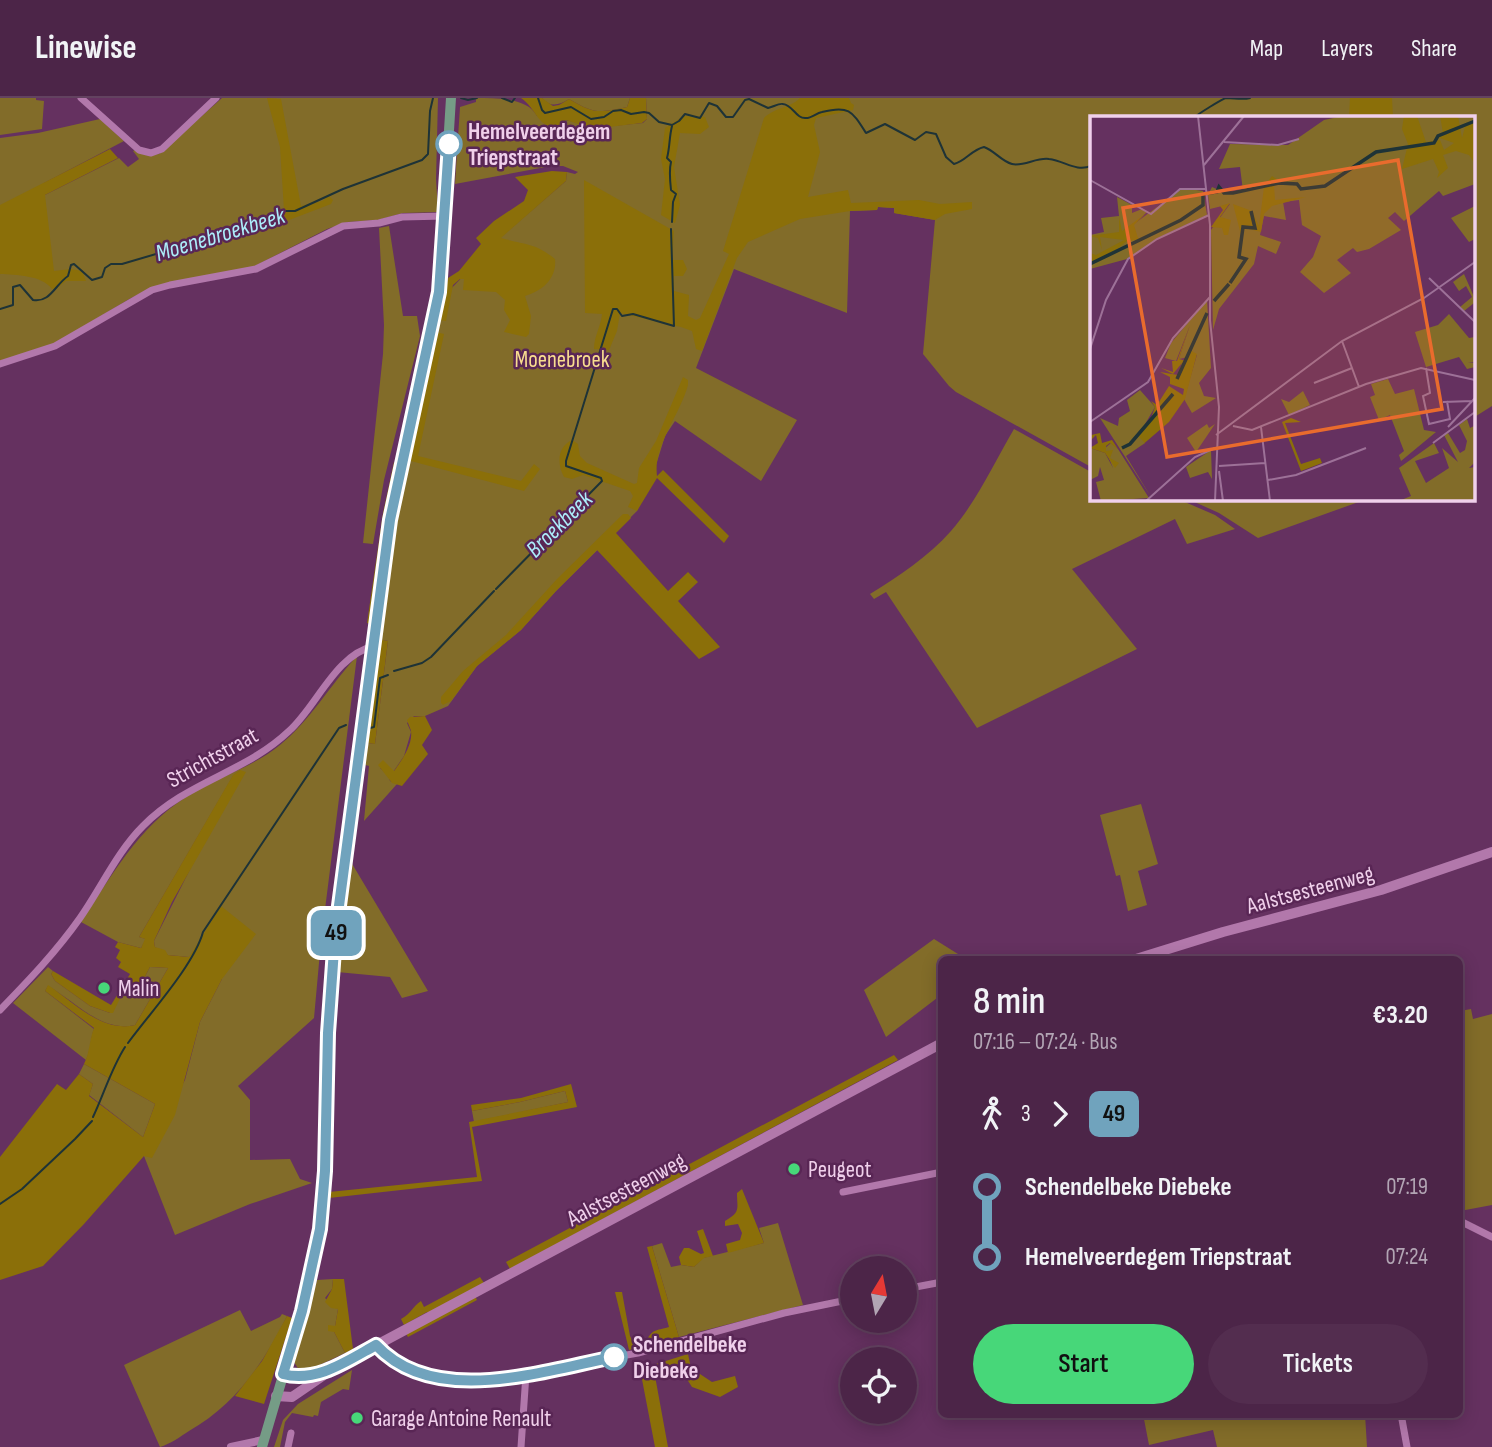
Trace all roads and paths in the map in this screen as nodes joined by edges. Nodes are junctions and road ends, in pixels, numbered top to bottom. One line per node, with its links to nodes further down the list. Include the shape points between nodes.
1 (81, 98): 2 (street, via 139,150 151,153 162,149)
2 (216, 98)
3 (451, 98): 4 (main road)
4 (445, 211): 5 (street, via 343,226 256,270 152,290 55,346); 6 (main road, via 439,292 390,520)
5 (0, 364)
6 (374, 646): 9 (street, Strichtstraat, via 361,650 340,668 302,719 271,747 178,796 142,827 53,954); 20 (main road, via 335,936 320,1229)
7 (1492, 852): 8 (main road, Aalstsesteenweg, via 1381,890)
8 (1146, 956)
9 (0, 1010)
10 (938, 1045): 18 (main road, Aalstsesteenweg)
11 (938, 1173): 12 (street)
12 (843, 1192)
13 (1463, 1222): 14 (street)
14 (1492, 1237)
15 (938, 1283): 16 (street)
16 (917, 1287)
17 (840, 1301): 21 (street, via 638,1353)
18 (376, 1345): 19 (main road, Aalstsesteenweg); 21 (street, via 388,1358 434,1377 475,1382)
19 (330, 1370): 20 (main road, Aalstsesteenweg, via 299,1378); 22 (main road, Aalstsesteenweg, via 292,1397)
20 (283, 1374): 22 (main road)
21 (526, 1374): 28 (street)
22 (276, 1396): 25 (main road)
23 (1402, 1418): 29 (street)
24 (290, 1433): 27 (street)
25 (263, 1444): 26 (street)
26 (231, 1447)
27 (288, 1447)
28 (521, 1447)
29 (1407, 1447)

